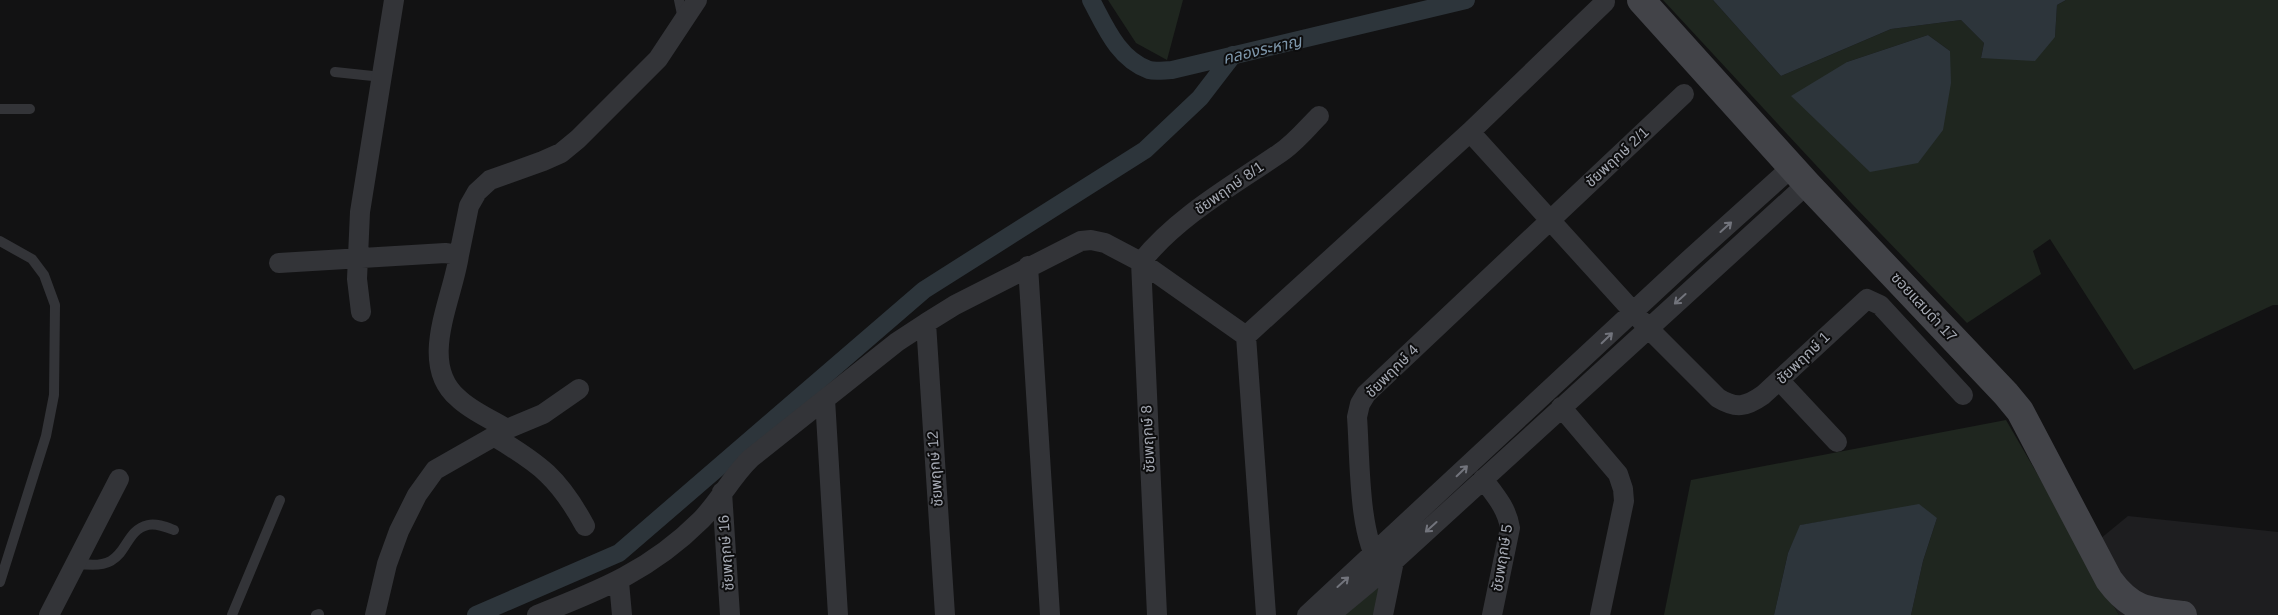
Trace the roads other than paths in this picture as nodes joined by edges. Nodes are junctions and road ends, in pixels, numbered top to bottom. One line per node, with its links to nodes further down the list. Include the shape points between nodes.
1 (394, 0): 8 (street)
2 (679, 0): 6 (lane)
3 (697, 0): 6 (street)
4 (1640, 0): 14 (street, ซอยแสมดำ 17)
5 (1605, 2): 13 (street)
6 (683, 22): 17 (street, via 658,59 561,153 490,180 477,192 469,206)
7 (335, 72): 8 (lane)
8 (382, 77): 19 (street, via 360,212)
9 (1684, 94): 15 (street, ชัยพฤกษ์ 2/1)
10 (0, 109): 11 (lane)
11 (30, 109)
12 (1319, 116): 20 (street, ชัยพฤกษ์ 8/1, via 1282,152 1256,167 1174,227)
13 (1470, 132): 15 (street, ชัยพฤกษ์ 1); 28 (street)
14 (1800, 175): 18 (street, one-way to 14); 23 (street); 65 (street, ซอยแสมดำ 17, via 2020,411 2108,580 2122,598 2156,612)
15 (1550, 220): 25 (street, ชัยพฤกษ์ 1); 45 (street, ชัยพฤกษ์ 4, via 1366,394 1360,404 1357,417 1364,518)
16 (0, 241): 47 (lane, via 32,259 44,275 55,305 54,395 46,436)
17 (459, 255): 19 (street); 36 (street, via 440,338 439,365 445,384 458,399)
18 (1692, 257): 23 (street); 25 (street)
19 (358, 258): 21 (street); 24 (street)
20 (1141, 262): 22 (street, via 1105,243 1091,240 1081,241); 28 (street); 58 (street, ชัยพฤกษ์ 8)
21 (279, 263)
22 (1028, 266): 26 (street); 57 (street)
23 (1707, 274): 27 (street, one-way to 27)
24 (362, 312)
25 (1634, 312): 27 (street, ชัยพฤกษ์ 1); 29 (street, one-way to 25)
26 (926, 323): 33 (street); 56 (street, ชัยพฤกษ์ 12)
27 (1648, 328): 29 (street); 30 (street, ชัยพฤกษ์ 1, via 1727,404 1750,404)
28 (1246, 336): 59 (street)
29 (1596, 362): 34 (street); 35 (street)
30 (1780, 380): 32 (street, ชัยพฤกษ์ 1, via 1867,299 1880,305); 37 (street)
31 (579, 389): 36 (street, via 543,414)
32 (1963, 395)
33 (824, 399): 41 (street, via 751,458); 55 (street)
34 (1561, 407): 38 (street); 64 (street, via 1618,474 1623,489 1624,501)
35 (1506, 430): 38 (street); 45 (street, one-way to 35)
36 (501, 433): 43 (street, via 547,472 570,498); 51 (street, via 435,470 417,495 387,564)
37 (1837, 442)
38 (1519, 445): 40 (street)
39 (119, 479): 46 (street)
40 (1483, 479): 45 (street, one-way to 45); 63 (street, ชัยพฤกษ์ 5, via 1503,505 1510,528)
41 (722, 492): 48 (street, via 703,518 676,543); 54 (street, ชัยพฤกษ์ 16)
42 (280, 500): 50 (lane)
43 (585, 526)
44 (174, 530): 46 (lane, via 146,525 111,562 101,566)
45 (1383, 562): 60 (street, one-way to 45); 61 (street); 62 (street)
46 (76, 563): 49 (street)
47 (0, 582)
48 (619, 582): 52 (street); 53 (street)
49 (49, 615)
50 (232, 615)
51 (376, 615)
52 (537, 615)
53 (622, 615)
54 (730, 615)
55 (838, 615)
56 (945, 615)
57 (1050, 615)
58 (1157, 615)
59 (1266, 615)
60 (1307, 615)
61 (1330, 615)
62 (1383, 615)
63 (1492, 615)
64 (1600, 615)
65 (2183, 615)

